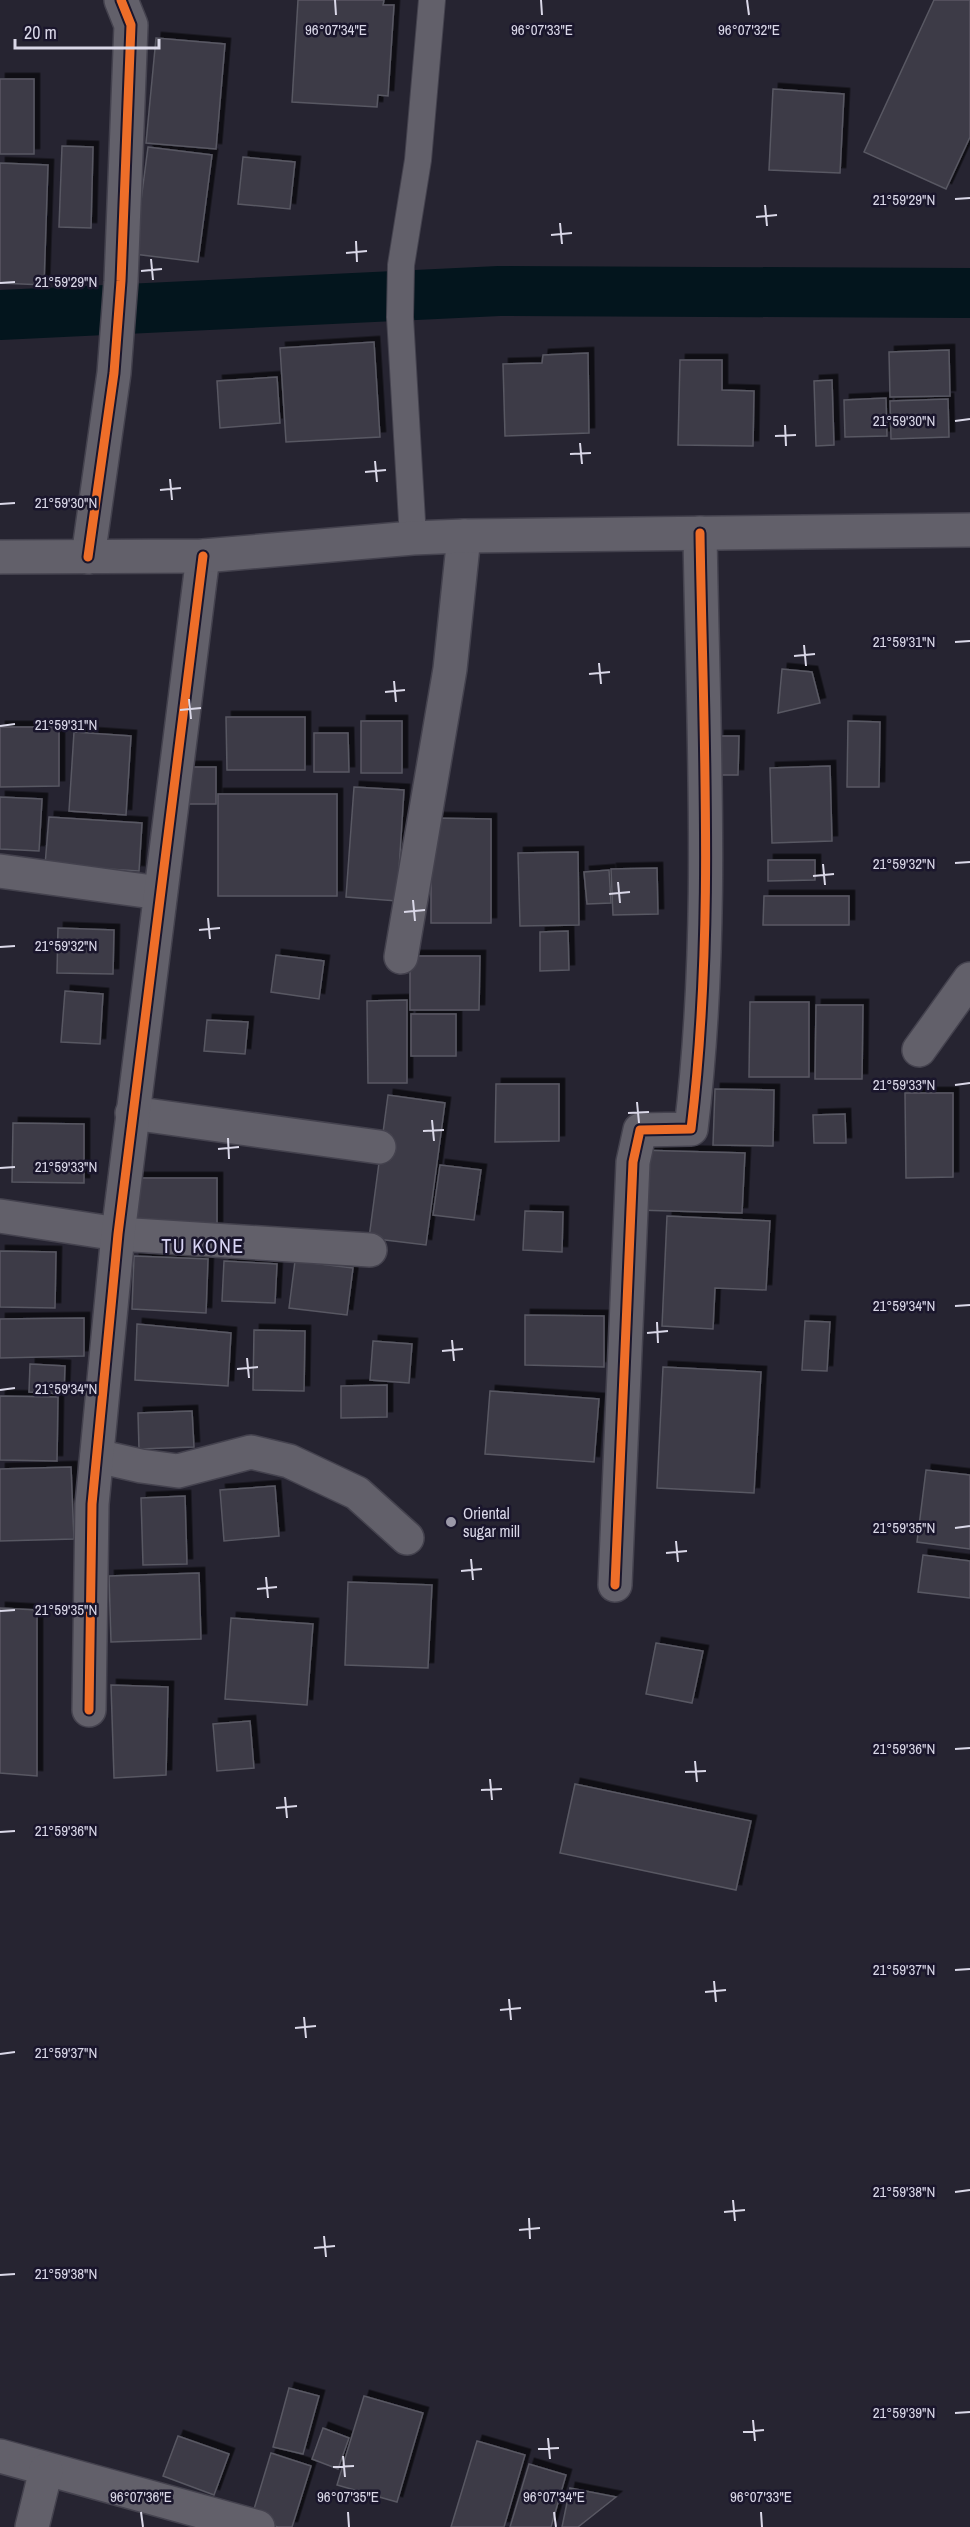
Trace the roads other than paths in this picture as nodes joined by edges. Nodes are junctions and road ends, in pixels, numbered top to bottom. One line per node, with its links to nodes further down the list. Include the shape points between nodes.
1 (121, 0): 9 (street, via 131,24 121,281 114,373)
2 (432, 0): 6 (lane, via 418,160 401,265 400,316)
3 (970, 530): 4 (street)
4 (700, 533): 5 (street); 22 (street, via 707,804 700,1054 691,1129 640,1130 633,1162)
5 (464, 536): 6 (street); 12 (street, via 450,669)
6 (413, 538): 7 (street)
7 (203, 556): 9 (street); 11 (street)
8 (0, 557): 9 (street)
9 (88, 557)
10 (0, 871): 11 (street)
11 (160, 893): 15 (street)
12 (401, 957)
13 (970, 979): 14 (street)
14 (919, 1050)
15 (132, 1113): 16 (street); 18 (street)
16 (379, 1147)
17 (0, 1216): 18 (street)
18 (118, 1234): 19 (street); 20 (street)
19 (370, 1250)
20 (97, 1455): 21 (street, via 178,1471 251,1452 289,1461 357,1493); 23 (street, via 92,1504)
21 (407, 1538)
22 (615, 1585)
23 (89, 1710)
24 (0, 2456): 25 (street)
25 (46, 2470): 26 (street); 27 (street)
26 (32, 2527)
27 (258, 2527)

